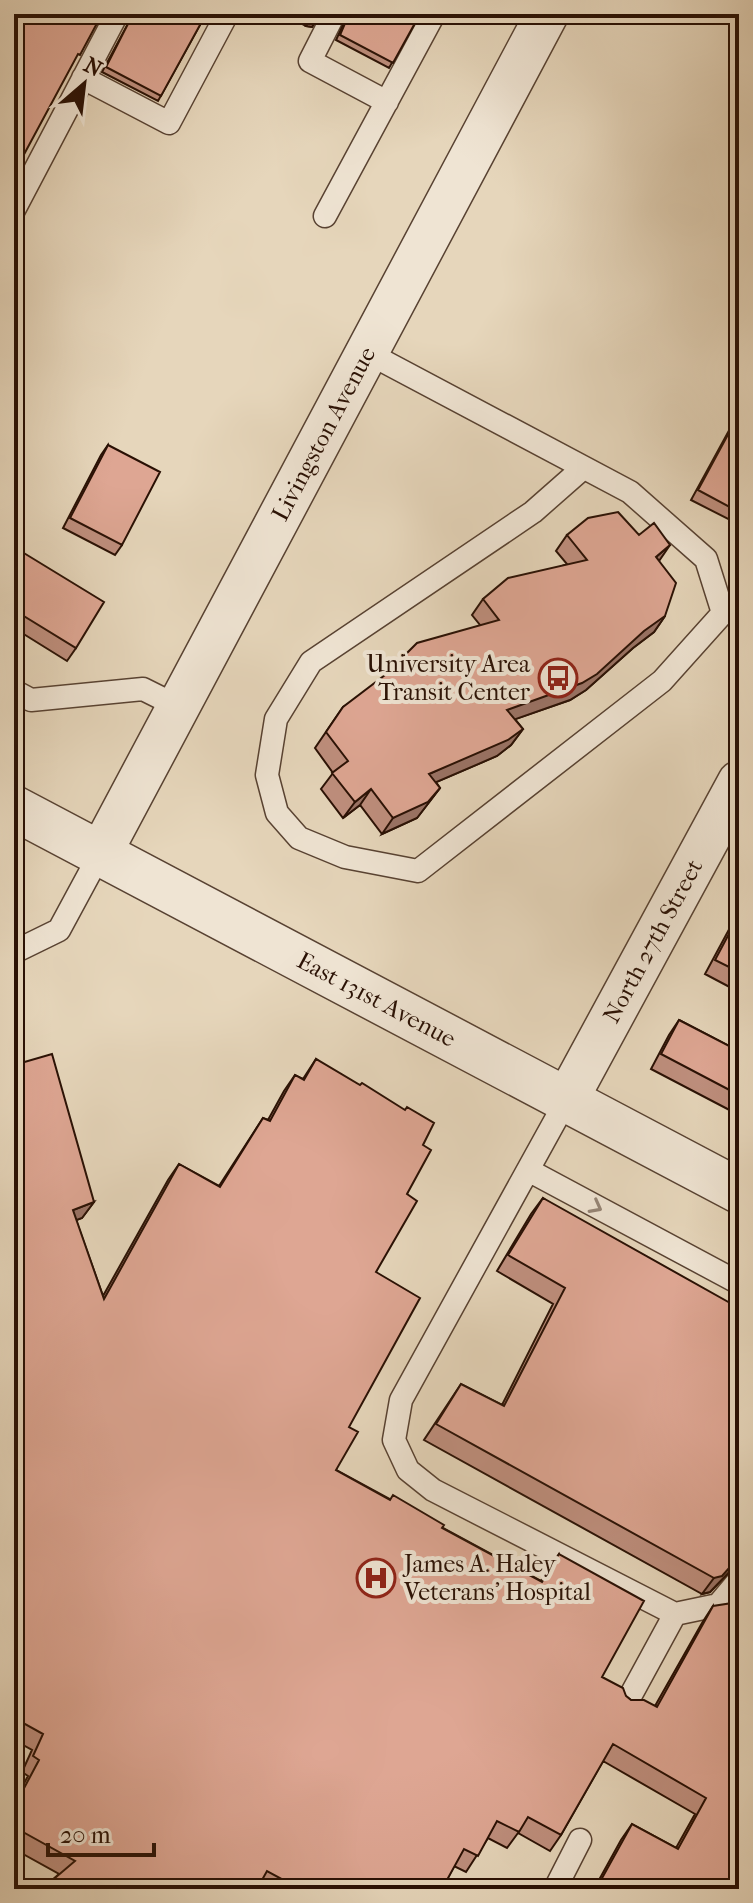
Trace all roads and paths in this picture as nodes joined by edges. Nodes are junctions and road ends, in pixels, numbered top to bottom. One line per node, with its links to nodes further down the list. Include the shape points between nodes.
1 (117, 14): 6 (lane)
2 (227, 14): 6 (lane, via 169,123)
3 (334, 14): 7 (lane, via 310,61)
4 (434, 14): 7 (lane)
5 (547, 14): 10 (street, Livingston Avenue)
6 (83, 78): 8 (lane)
7 (387, 102): 9 (lane)
8 (14, 210)
9 (325, 216)
10 (368, 353): 11 (lane); 14 (street, Livingston Avenue)
11 (583, 468): 12 (lane, via 630,492 706,559); 12 (lane, via 533,512 311,662 276,719 267,775 277,813 299,838 345,857 418,871 662,681)
12 (731, 615)
13 (14, 691): 14 (lane, via 31,700 143,689)
14 (177, 706): 17 (street, Livingston Avenue)
15 (739, 782): 19 (street, North 27th Street)
16 (14, 808): 17 (street, East 131st Avenue)
17 (100, 854): 18 (lane, via 59,930); 19 (street, East 131st Avenue)
18 (14, 952)
19 (566, 1101): 20 (lane); 21 (street, East 131st Avenue)
20 (528, 1170): 22 (lane, one-way to 22); 24 (lane, via 401,1400 394,1440 408,1470 433,1490)
21 (739, 1191)
22 (739, 1283)
23 (739, 1580): 24 (lane, via 718,1605)
24 (675, 1614): 25 (lane)
25 (626, 1704)
26 (580, 1840): 27 (lane)
27 (555, 1889)

